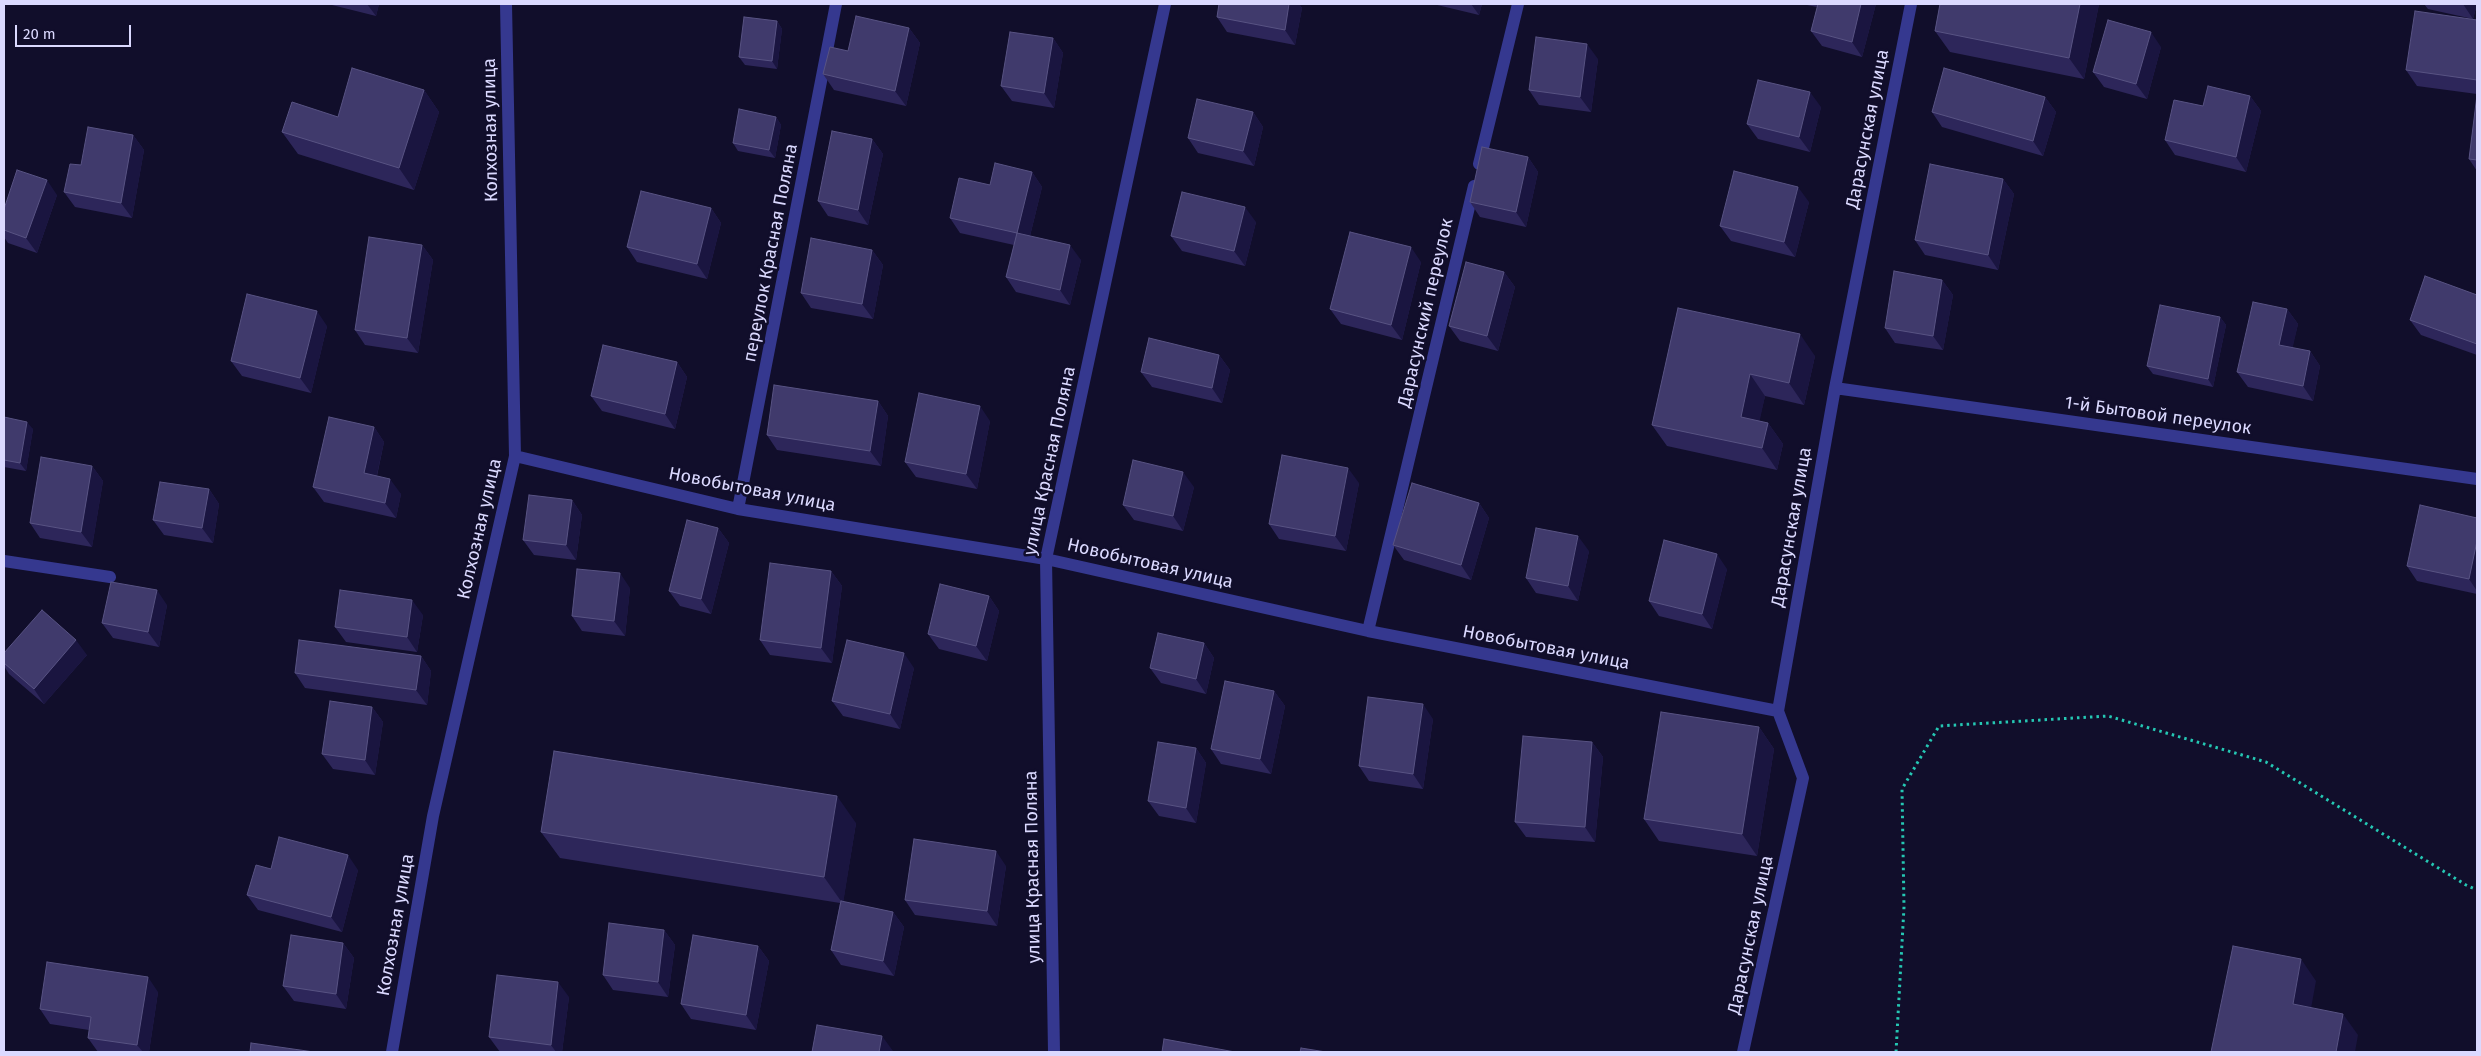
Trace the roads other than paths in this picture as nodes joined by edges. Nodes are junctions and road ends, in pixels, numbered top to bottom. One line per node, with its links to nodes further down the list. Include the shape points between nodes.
1 (506, 4): 7 (street, Колхозная улица)
2 (836, 4): 9 (street, переулок Красная Поляна)
3 (1164, 4): 10 (street, улица Красная Поляна)
4 (1518, 4): 13 (street, Дарасунский переулок)
5 (1911, 4): 6 (street, Дарасунская улица)
6 (1834, 388): 8 (street, 1-й Бытовой переулок); 14 (street, Дарасунская улица)
7 (515, 456): 9 (street, Новобытовая улица); 15 (street, Колхозная улица, via 433,816)
8 (2477, 479)
9 (738, 509): 10 (street, Новобытовая улица)
10 (1046, 559): 13 (street, Новобытовая улица); 16 (street, улица Красная Поляна)
11 (4, 561): 12 (street)
12 (110, 577)
13 (1368, 631): 14 (street, Новобытовая улица)
14 (1778, 711): 17 (street, Дарасунская улица, via 1803,778)
15 (392, 1052)
16 (1054, 1052)
17 (1743, 1052)

